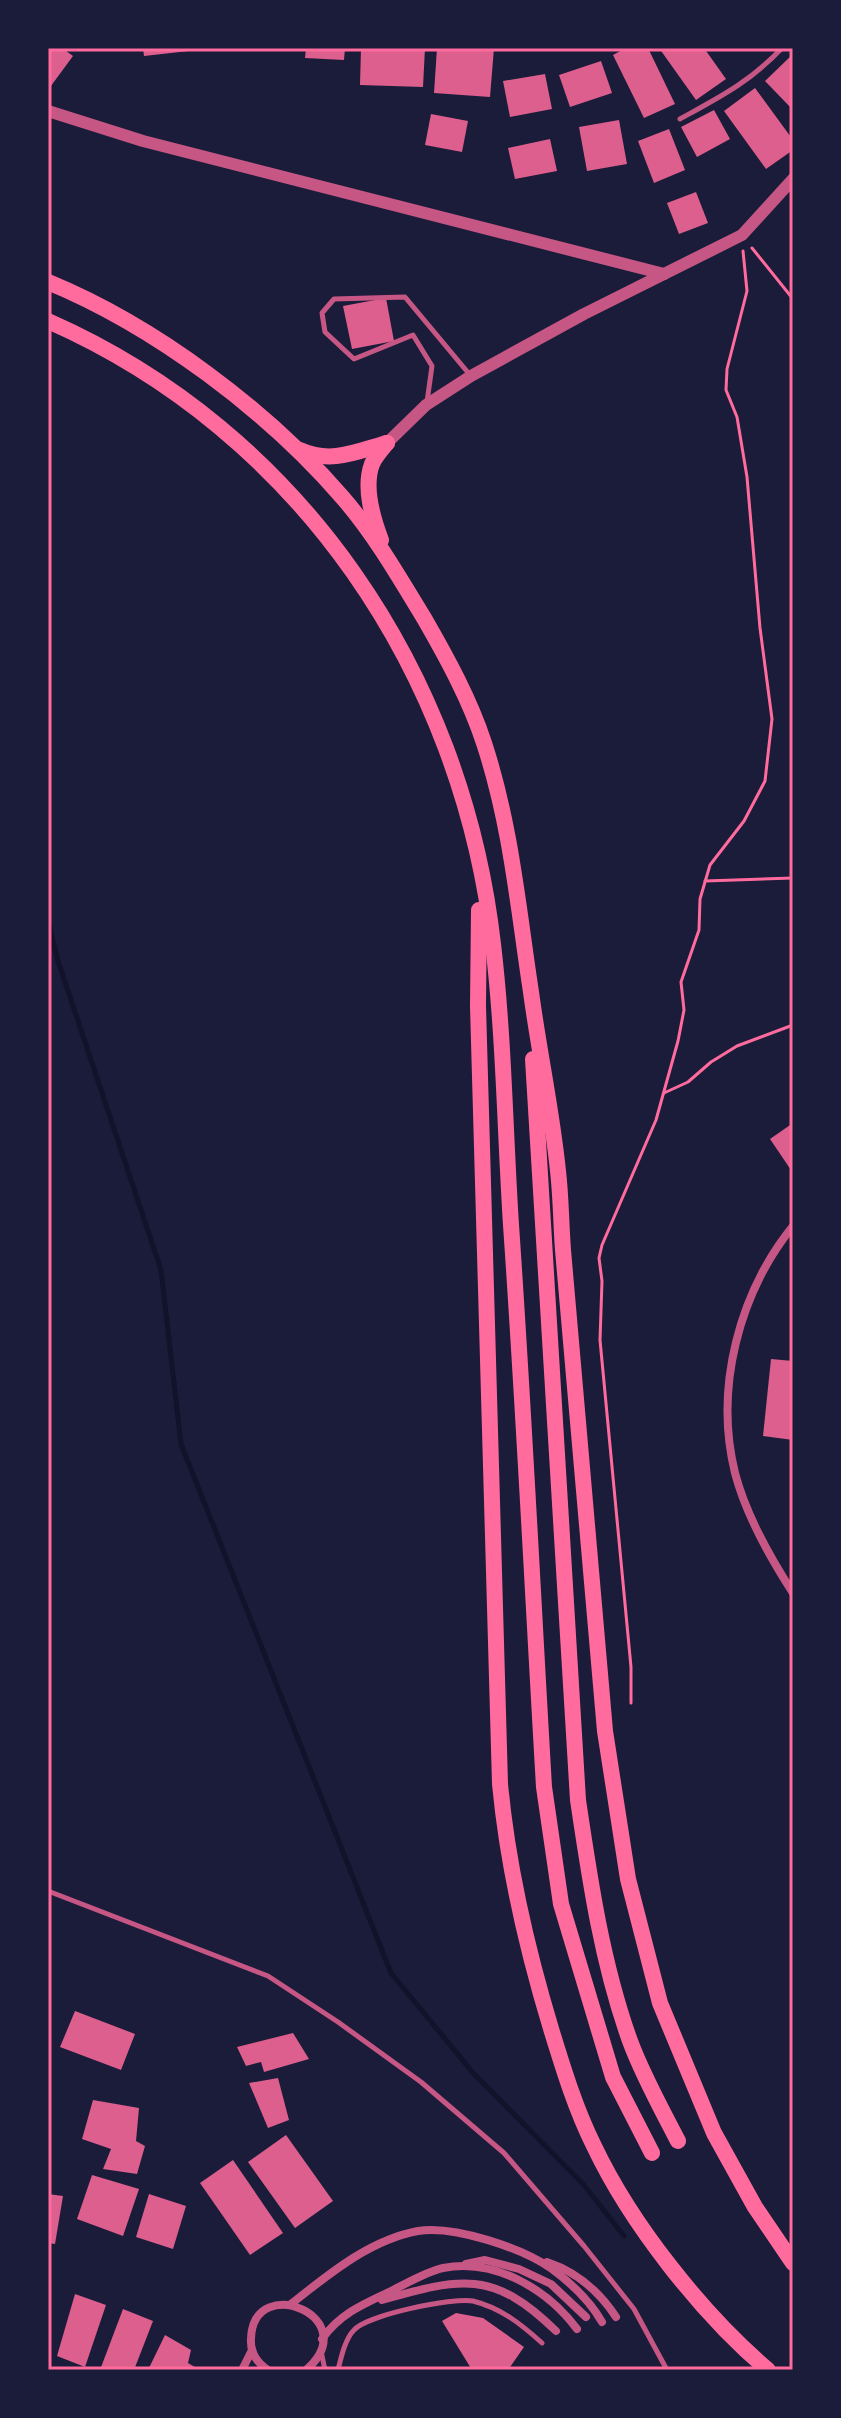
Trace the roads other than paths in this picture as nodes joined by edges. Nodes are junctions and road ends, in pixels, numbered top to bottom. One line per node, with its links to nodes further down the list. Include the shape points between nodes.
1 (782, 48): 3 (lane, via 760,72)
2 (48, 111): 5 (street, via 143,141)
3 (680, 119)
4 (793, 179): 5 (street, via 742,235)
5 (664, 274): 8 (street)
6 (48, 282): 11 (highway, via 156,339)
7 (48, 321): 13 (highway, via 135,366 192,404 286,489 357,576 389,625 437,726)
8 (471, 376): 9 (street); 9 (lane, via 405,297 334,299 322,313 325,332 354,359 413,335 432,366)
9 (426, 405): 10 (street)
10 (387, 443): 11 (highway, via 316,458); 12 (highway, via 372,465 369,489)
11 (295, 448): 12 (highway, via 344,498)
12 (388, 557): 14 (highway, via 448,659 484,741 506,823)
13 (466, 805): 19 (highway, via 493,942 502,1052 546,1801 561,1904 613,2077); 40 (highway, via 478,896 500,1784 511,1874 546,2012 594,2147 670,2263 707,2310)
14 (530, 990): 18 (highway, via 578,1800 610,1976 630,2041); 21 (highway, via 558,1171 605,1731 628,1879 660,2003 714,2133)
15 (793, 1226): 16 (street, via 770,1257 737,1335 729,1406 735,1471 744,1502)
16 (793, 1593)
17 (48, 1891): 39 (lane, via 268,1976 421,2082 504,2153 584,2246 634,2309)
18 (678, 2141)
19 (652, 2153)
20 (523, 2254): 23 (street, via 461,2233 419,2231 352,2259); 26 (street, via 566,2269 602,2296); 27 (street, via 550,2267)
21 (793, 2263)
22 (442, 2268): 24 (street); 25 (street, via 485,2260 519,2269 551,2284); 28 (street, via 469,2266 505,2273 536,2289)
23 (291, 2304): 30 (street, via 309,2311); 32 (street, via 273,2306 259,2316 251,2332)
24 (358, 2307): 29 (street, via 460,2282 494,2288 518,2300); 30 (street)
25 (586, 2317)
26 (616, 2317)
27 (602, 2322)
28 (577, 2329)
29 (556, 2331)
30 (322, 2339): 33 (street)
31 (542, 2343): 38 (lane, via 513,2317 479,2303 436,2302 364,2322 353,2330)
32 (252, 2350): 34 (street); 35 (street)
33 (321, 2351): 36 (street); 37 (lane)
34 (242, 2370)
35 (268, 2370)
36 (306, 2370)
37 (325, 2370)
38 (338, 2370)
39 (667, 2370)
40 (768, 2370)

